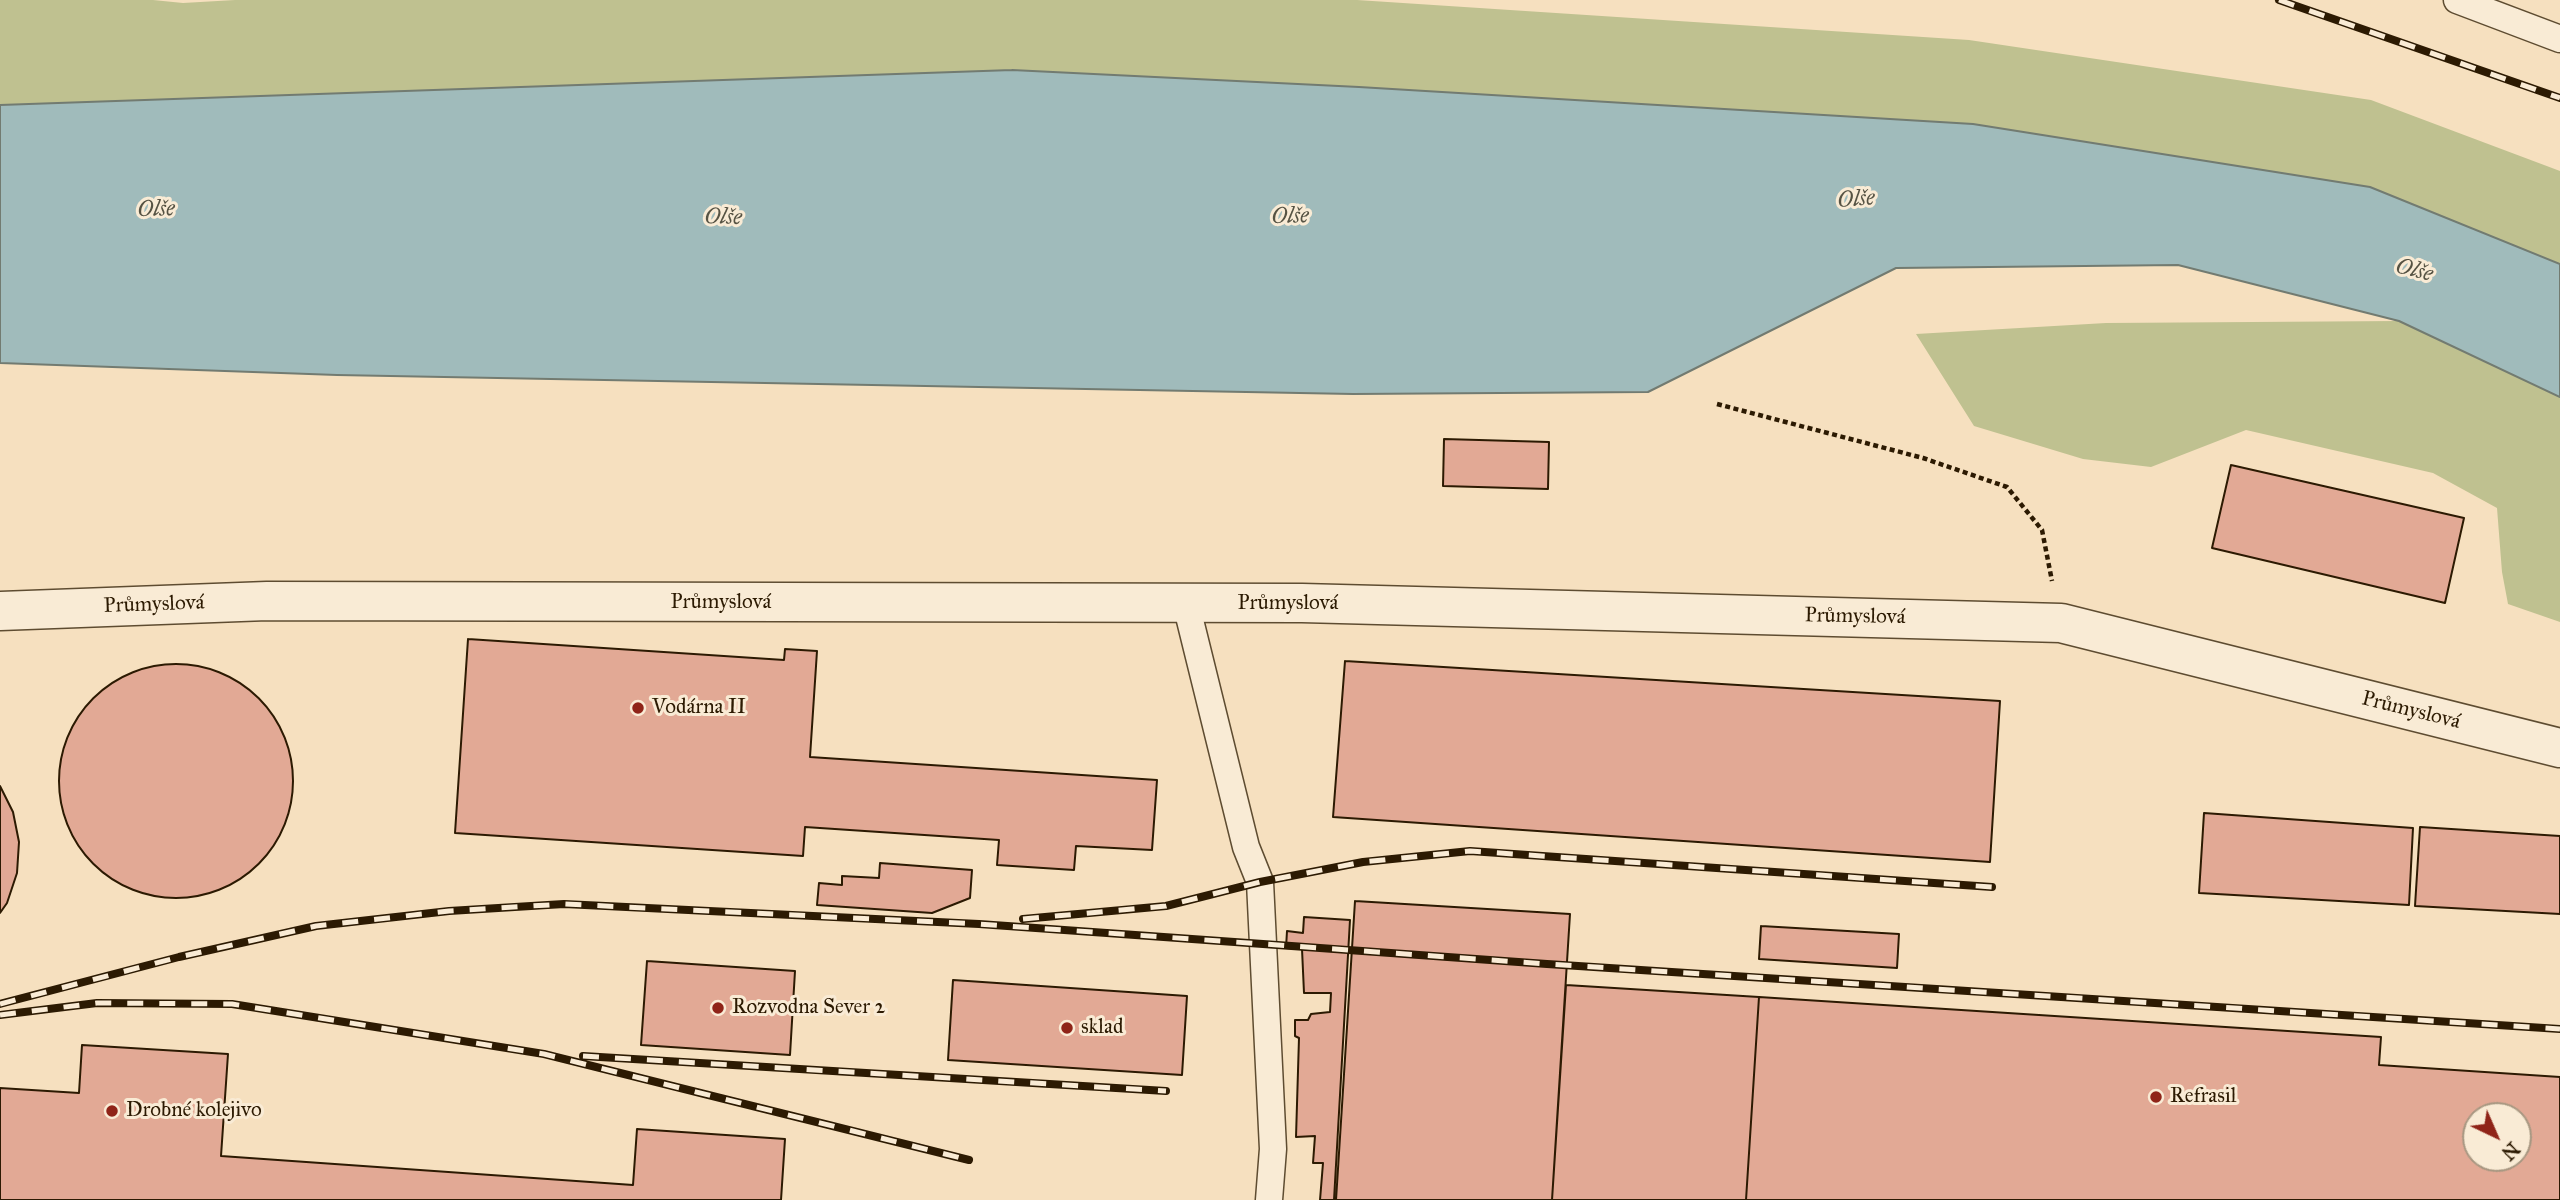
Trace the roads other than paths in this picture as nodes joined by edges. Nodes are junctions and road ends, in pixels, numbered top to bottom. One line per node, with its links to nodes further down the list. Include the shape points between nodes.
1 (2456, 0): 2 (lane)
2 (2560, 39)
3 (1186, 604): 4 (street, Průmyslová, via 267,601); 5 (street, Průmyslová, via 1302,603 2061,623); 6 (lane, via 1246,847 1260,882 1273,1149)
4 (0, 611)
5 (2560, 748)
6 (1269, 1200)

